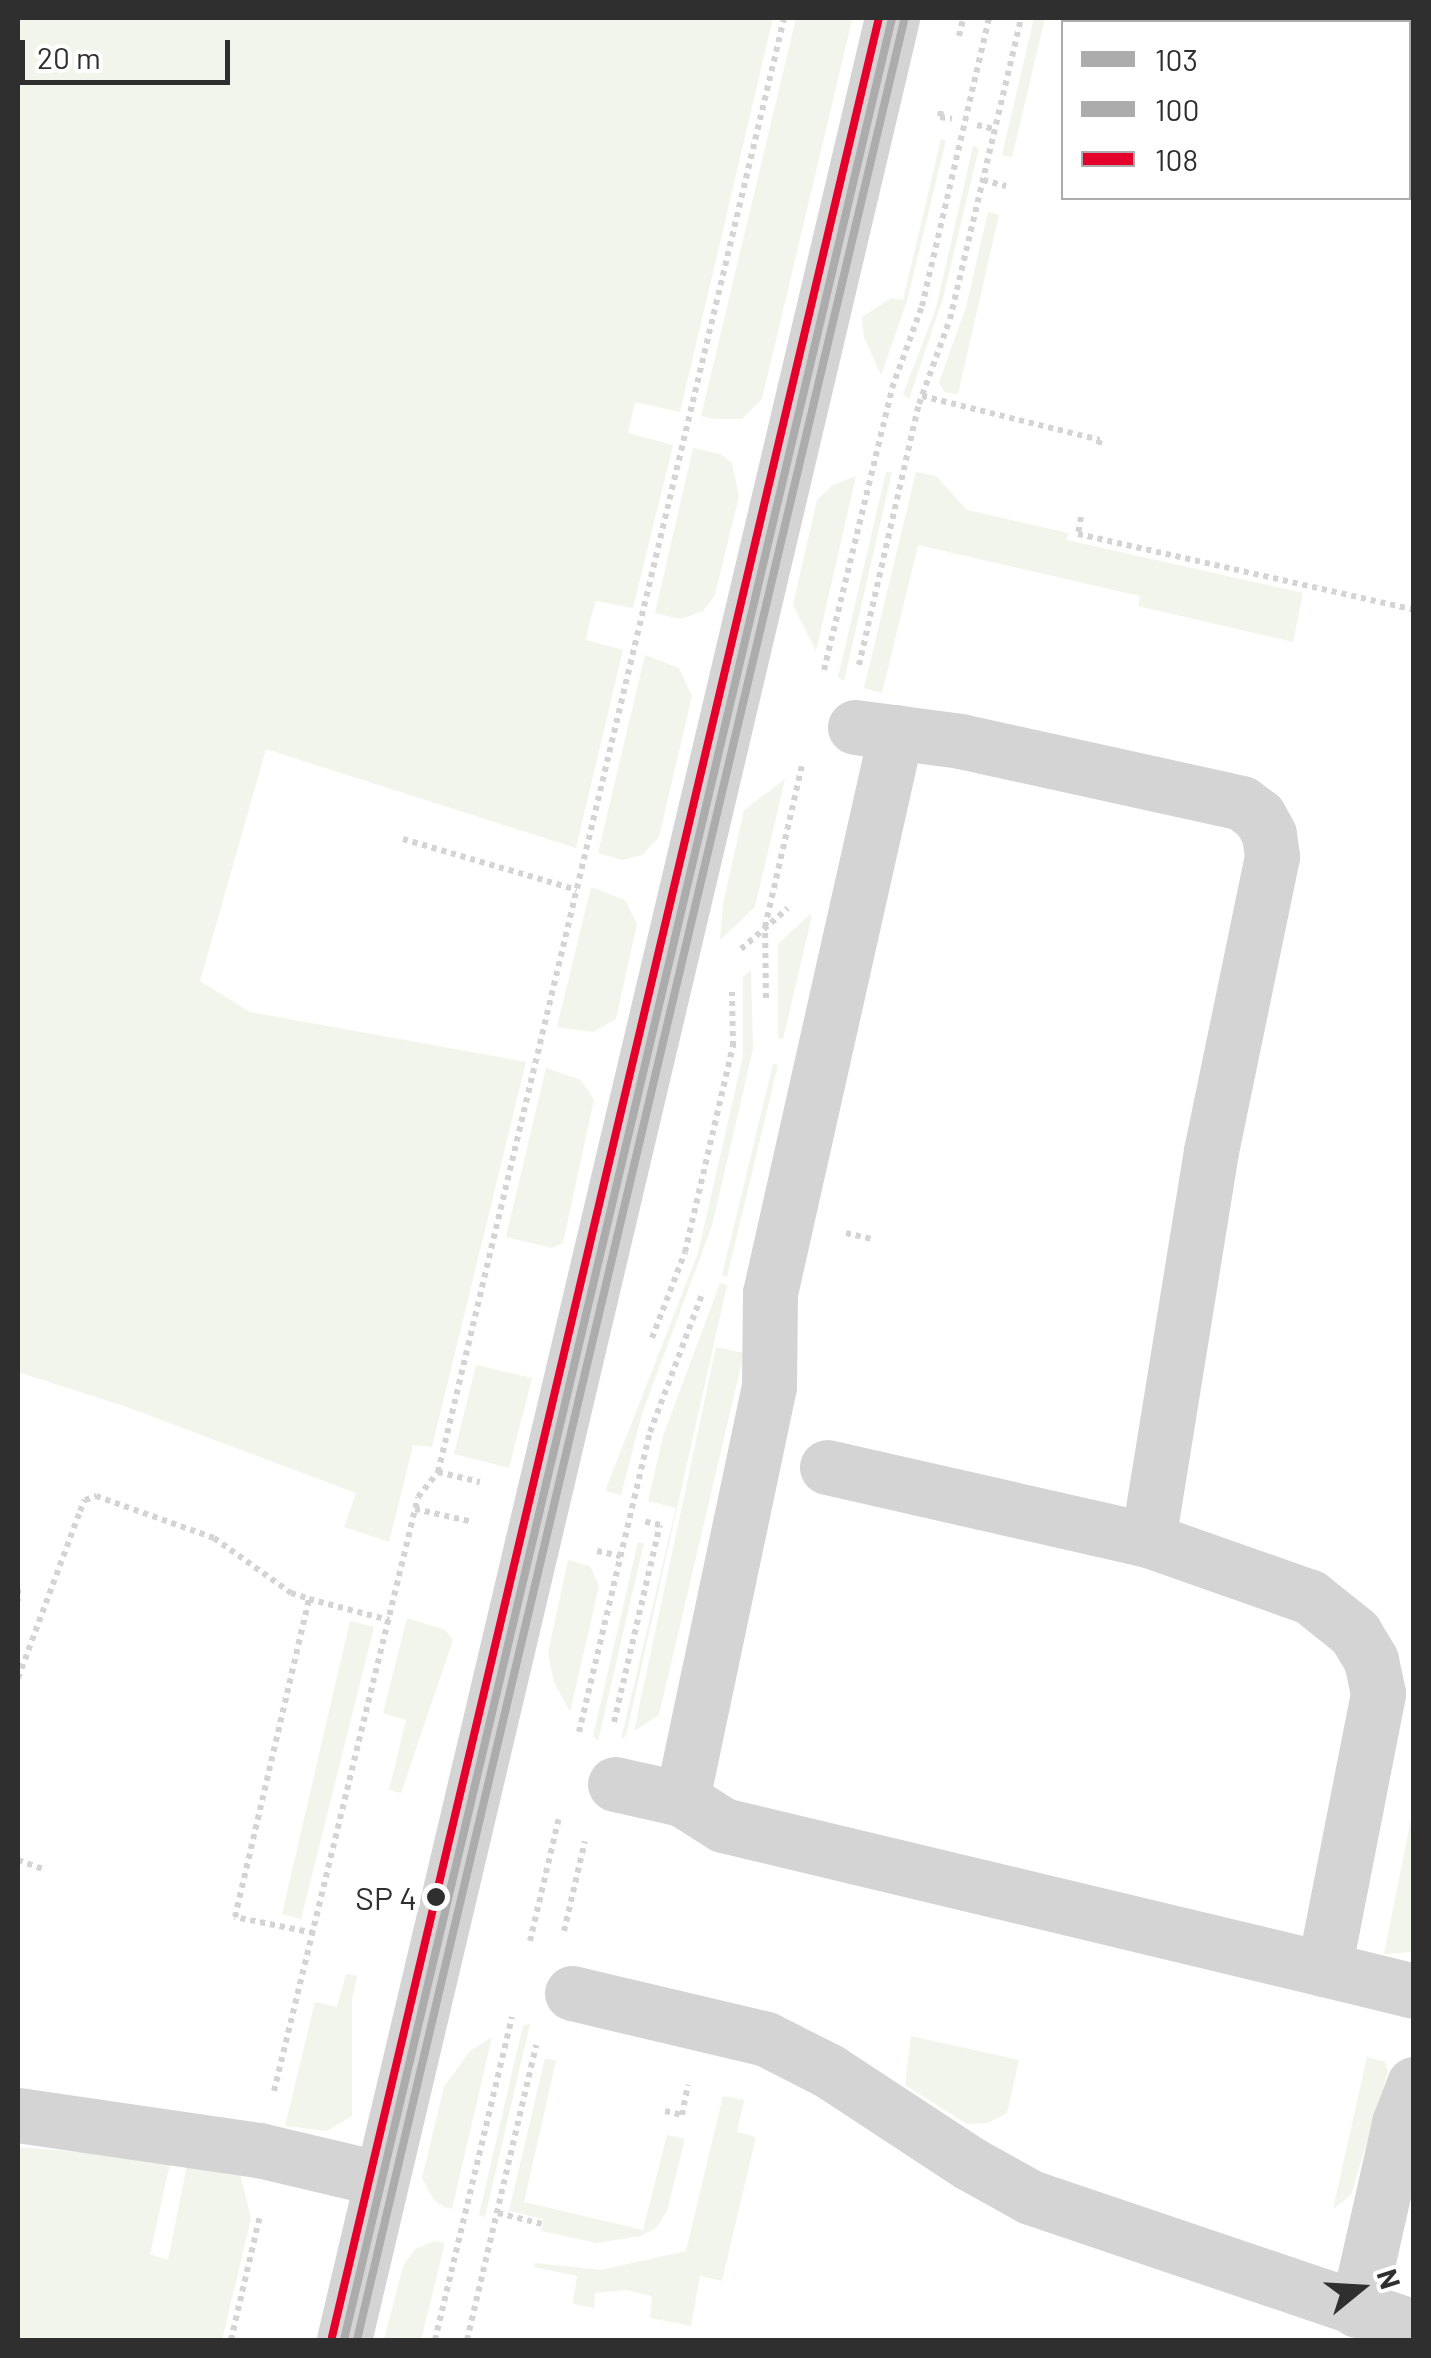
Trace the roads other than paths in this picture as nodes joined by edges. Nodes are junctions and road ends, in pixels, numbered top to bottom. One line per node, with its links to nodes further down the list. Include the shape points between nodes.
1 (892, 18): 11 (street)
2 (828, 1467): 3 (street)
3 (1148, 1540): 4 (street, via 1211,1151 1272,856 1269,834 1260,816 1242,803 960,740 876,730 770,1293 770,1387); 6 (street, via 1310,1597 1355,1633 1371,1660 1378,1693)
4 (682, 1799): 5 (street); 6 (street, via 724,1825)
5 (602, 1803)
6 (1324, 1969): 8 (street)
7 (572, 1992): 12 (street, via 766,2039 830,2071 1030,2197)
8 (1414, 1992)
9 (1414, 2084): 12 (street, via 1399,2123)
10 (18, 2115): 11 (street, via 259,2150)
11 (382, 2178): 14 (street)
12 (1357, 2310): 13 (street)
13 (1414, 2327)
14 (344, 2340)

